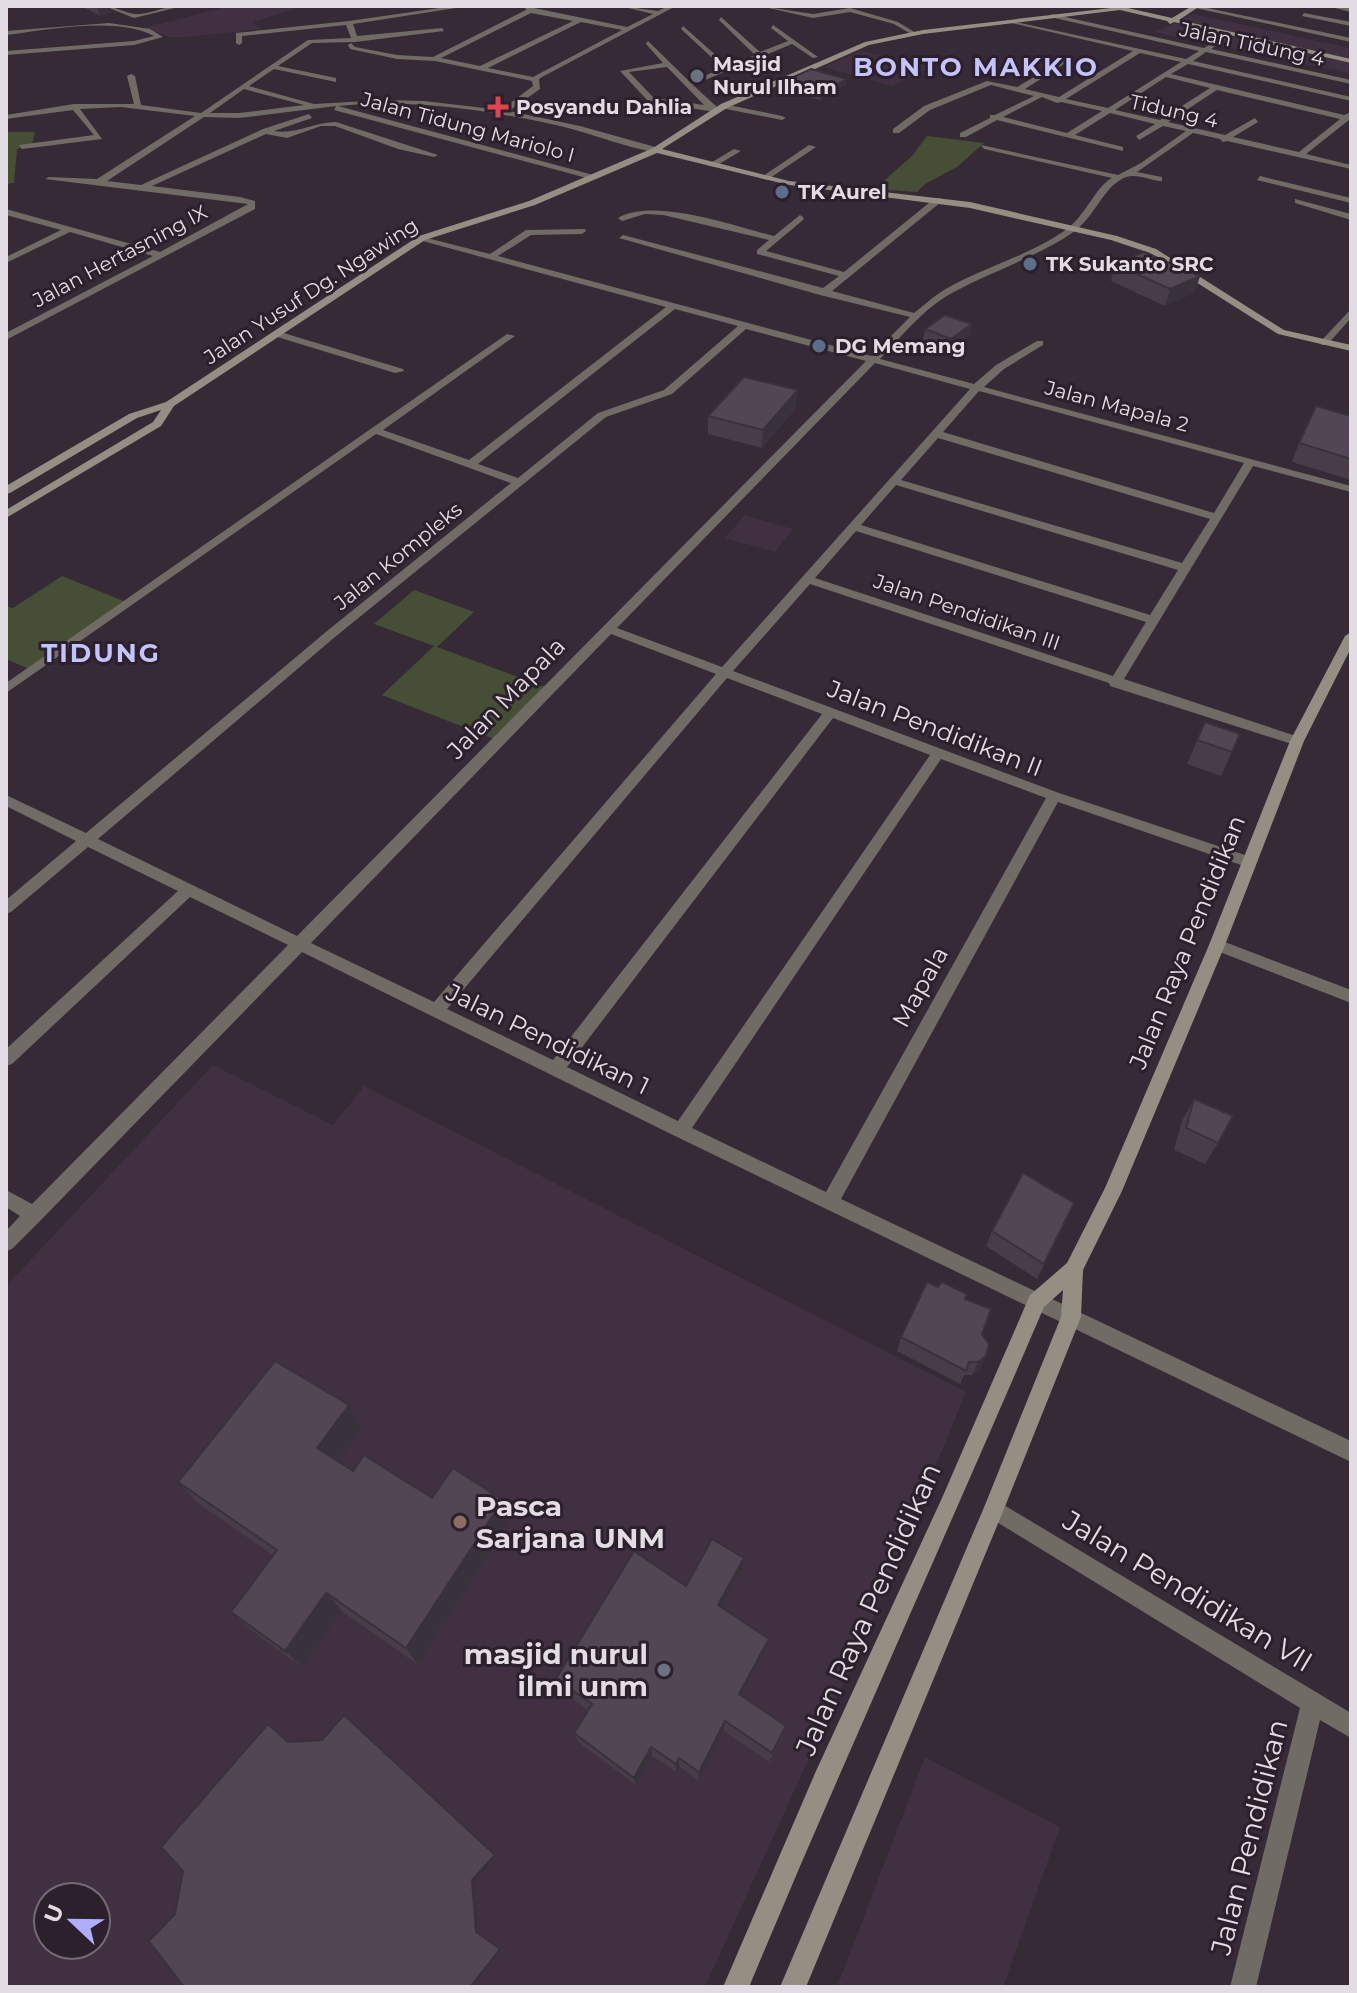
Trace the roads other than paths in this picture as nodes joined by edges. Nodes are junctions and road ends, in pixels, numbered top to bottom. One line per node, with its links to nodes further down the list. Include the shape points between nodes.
1 (107, 6): 9 (street, via 134,16)
2 (466, 6): 25 (street)
3 (623, 6): 16 (street)
4 (673, 6): 16 (street)
5 (763, 6): 13 (street, via 807,15)
6 (1049, 6): 17 (street)
7 (1317, 6): 18 (street)
8 (1330, 6): 14 (street)
9 (176, 7)
10 (1114, 7): 17 (street, Jalan Yusuf Dg. Ngawing); 24 (street, Jalan Yusuf Dg. Ngawing)
11 (1196, 7): 21 (street); 24 (street)
12 (529, 8): 23 (street); 42 (street)
13 (848, 10): 26 (street)
14 (1351, 10)
15 (1252, 12): 21 (street)
16 (658, 13): 31 (street)
17 (1064, 14): 20 (street, Jalan Yusuf Dg. Ngawing)
18 (1304, 15): 27 (street); 28 (street)
19 (1010, 16): 20 (street, Jalan Yusuf Dg. Ngawing); 34 (street, Jalan Yusuf Dg. Ngawing); 45 (street)
20 (1052, 16): 43 (street, Jalan Tidung 4)
21 (1243, 17): 28 (street)
22 (721, 19): 47 (street)
23 (580, 20): 31 (street); 56 (street)
24 (1170, 22): 35 (street, Jalan Yusuf Dg. Ngawing)
25 (349, 23): 38 (street); 40 (street, via 238,34)
26 (892, 24): 34 (street); 36 (street)
27 (1351, 24)
28 (1286, 26): 37 (street)
29 (773, 27): 39 (street)
30 (683, 28): 57 (street)
31 (628, 29): 61 (street)
32 (442, 30): 38 (street)
33 (6, 33): 46 (street, via 119,25 160,37)
34 (913, 33): 36 (street, Jalan Yusuf Dg. Ngawing)
35 (1229, 35): 43 (street); 52 (street, Jalan Yusuf Dg. Ngawing)
36 (895, 37): 73 (street, Jalan Yusuf Dg. Ngawing, via 846,50)
37 (1351, 40)
38 (354, 41): 44 (street, via 352,48); 55 (street, via 310,41)
39 (794, 41): 47 (street); 48 (street)
40 (239, 43)
41 (648, 43): 54 (street)
42 (452, 50): 44 (street); 49 (street)
43 (1205, 50): 53 (street); 62 (street, Jalan Tidung 4)
44 (364, 51): 50 (street)
45 (1137, 52): 53 (street); 69 (street)
46 (6, 53)
47 (759, 55): 57 (street)
48 (815, 57)
49 (434, 59): 50 (street); 56 (street)
50 (422, 61): 61 (street)
51 (1065, 61): 66 (street)
52 (1351, 61)
53 (1185, 62): 58 (street); 68 (street)
54 (670, 64): 63 (street); 76 (street, via 624,71 652,100)
55 (273, 67): 60 (street); 64 (street)
56 (482, 68): 61 (street)
57 (728, 69): 63 (street)
58 (1165, 75): 65 (street); 78 (street)
59 (131, 76): 72 (street)
60 (333, 80)
61 (535, 81): 77 (street, via 537,87)
62 (1351, 82)
63 (690, 84): 76 (street)
64 (244, 87): 74 (street); 79 (street)
65 (1216, 87): 80 (street); 85 (street)
66 (1018, 90): 67 (street, Tidung 4); 87 (street, Tidung 4, via 990,83 927,108)
67 (1039, 96): 69 (street, Tidung 4); 82 (street)
68 (1351, 99)
69 (1057, 101): 78 (street, Tidung 4)
70 (343, 103): 74 (street); 75 (street); 77 (street)
71 (74, 106): 72 (street); 81 (street); 93 (street, via 99,137)
72 (138, 106): 79 (street)
73 (724, 106): 76 (street, Jalan Yusuf Dg. Ngawing); 83 (street)
74 (316, 107): 79 (street)
75 (334, 107): 86 (street); 105 (street, Jalan Tidung Mariolo I)
76 (714, 110): 97 (street, Jalan Yusuf Dg. Ngawing)
77 (503, 112): 97 (street, via 566,123)
78 (1107, 112): 85 (street, Tidung 4); 90 (street)
79 (198, 116): 110 (street)
80 (1348, 116): 100 (street)
81 (6, 117)
82 (993, 117): 89 (street); 90 (street)
83 (782, 118)
84 (1255, 120): 92 (street)
85 (1159, 125): 88 (street, Tidung 4); 91 (street)
86 (266, 131): 99 (street, via 287,136 336,124); 111 (street)
87 (896, 131)
88 (1190, 132): 92 (street, Tidung 4); 103 (street)
89 (963, 135)
90 (1070, 135): 96 (street)
91 (1139, 138)
92 (1223, 140): 100 (street, Tidung 4)
93 (22, 147)
94 (812, 147): 106 (street)
95 (984, 147): 104 (street)
96 (1120, 149)
97 (656, 150): 101 (street); 105 (street, Jalan Yusuf Dg. Ngawing)
98 (737, 151): 101 (street)
99 (434, 155)
100 (1299, 156): 102 (street, Tidung 4)
101 (711, 165): 106 (street)
102 (1351, 167)
103 (1128, 172): 104 (street); 109 (street)
104 (1115, 176): 119 (street, Jalan Mapala)
105 (594, 178): 122 (street, Jalan Yusuf Dg. Ngawing)
106 (764, 178): 112 (street)
107 (1260, 178): 114 (street)
108 (49, 179): 110 (street)
109 (1159, 179)
110 (99, 182): 111 (street)
111 (141, 187): 126 (street, Jalan Hertasning IX, via 252,203)
112 (938, 200): 119 (street); 130 (street)
113 (1298, 201): 116 (street)
114 (1351, 201)
115 (6, 212): 120 (street)
116 (1351, 217)
117 (622, 218): 124 (street, via 663,212)
118 (800, 218): 124 (street)
119 (1073, 229): 134 (street, Jalan Mapala, via 1030,255 947,292); 140 (street, via 1153,251 1267,325)
120 (68, 230): 126 (street); 128 (street)
121 (582, 231): 127 (street, via 529,232)
122 (422, 238): 127 (street, Jalan Mapala 2); 136 (street, Jalan Yusuf Dg. Ngawing)
123 (623, 238): 129 (street)
124 (776, 239): 125 (street)
125 (760, 252): 129 (street); 130 (street)
126 (161, 255): 138 (street, Jalan Hertasning IX)
127 (492, 256): 132 (street, Jalan Mapala 2)
128 (6, 260)
129 (737, 270): 131 (street)
130 (843, 274): 131 (street)
131 (823, 293): 134 (street)
132 (674, 305): 135 (street, Jalan Mapala 2); 149 (street)
133 (1351, 312): 140 (street)
134 (916, 316): 142 (street, Jalan Mapala)
135 (746, 324): 142 (street, Jalan Mapala 2); 150 (street, Jalan Kompleks, via 679,384 602,415)
136 (277, 334): 143 (street); 145 (street, Jalan Yusuf Dg. Ngawing)
137 (510, 336): 146 (street)
138 (6, 337)
139 (1040, 343): 144 (street)
140 (1324, 343): 141 (street)
141 (1351, 348)
142 (874, 358): 144 (street, Jalan Mapala 2); 160 (street, Jalan Mapala)
143 (399, 371)
144 (977, 387): 147 (street); 148 (street, Jalan Mapala 2)
145 (170, 404): 153 (street, Jalan Yusuf Dg. Ngawing, via 133,416); 154 (street, Jalan Yusuf Dg. Ngawing, via 157,424)
146 (374, 430): 149 (street); 164 (street)
147 (937, 434): 151 (street); 155 (street)
148 (1251, 461): 152 (street, Jalan Mapala 2); 155 (street)
149 (470, 465): 150 (street)
150 (519, 482): 170 (street, Jalan Kompleks)
151 (896, 482): 156 (street); 157 (street)
152 (1351, 489)
153 (6, 491)
154 (6, 515)
155 (1216, 517): 157 (street)
156 (854, 527): 158 (street); 159 (street, Jalan Pendidikan III)
157 (1185, 568): 159 (street)
158 (807, 579): 162 (street); 163 (street, Jalan Pendidikan III)
159 (1153, 620): 163 (street)
160 (608, 629): 162 (street, Jalan Pendidikan II); 174 (street, Jalan Mapala)
161 (1351, 636): 166 (street, Jalan Raya Pendidikan)
162 (724, 674): 165 (street, Jalan Pendidikan II); 177 (street)
163 (1115, 683): 166 (street, Jalan Pendidikan III)
164 (6, 689)
165 (831, 712): 167 (street, Jalan Pendidikan II); 179 (street)
166 (1297, 741): 171 (street, Jalan Raya Pendidikan)
167 (938, 753): 168 (street, Jalan Pendidikan II); 180 (street)
168 (1054, 796): 171 (street, Jalan Pendidikan II); 182 (street, Mapala)
169 (6, 800): 170 (street, Jalan Pendidikan 1)
170 (85, 839): 172 (street, Jalan Pendidikan 1); 173 (street, Jalan Kompleks)
171 (1249, 862): 175 (street, Jalan Raya Pendidikan)
172 (189, 889): 174 (street, Jalan Pendidikan 1); 178 (street)
173 (6, 908)
174 (299, 943): 177 (street, Jalan Pendidikan 1); 183 (street, Jalan Mapala)
175 (1217, 945): 176 (street); 185 (street, Jalan Raya Pendidikan, via 1113,1191)
176 (1351, 997)
177 (436, 1011): 179 (street, Jalan Pendidikan 1)
178 (6, 1059)
179 (556, 1069): 180 (street, Jalan Pendidikan 1)
180 (681, 1131): 182 (street, Jalan Pendidikan 1)
181 (6, 1198): 183 (street)
182 (830, 1202): 186 (street, Jalan Pendidikan 1)
183 (34, 1215): 184 (street, Jalan Mapala)
184 (6, 1243)
185 (1074, 1269): 186 (street, Jalan Raya Pendidikan); 187 (street, Jalan Raya Pendidikan)
186 (1037, 1301): 187 (street, Jalan Pendidikan 1); 192 (street, Jalan Raya Pendidikan)
187 (1071, 1317): 188 (street); 189 (street, Jalan Raya Pendidikan)
188 (1349, 1445)
189 (994, 1509): 190 (street, Jalan Pendidikan VII); 193 (street, Jalan Raya Pendidikan)
190 (1313, 1702): 191 (street, Jalan Pendidikan VII); 194 (street, Jalan Pendidikan)
191 (1351, 1726)
192 (736, 1987)
193 (793, 1987)
194 (1243, 1987)

